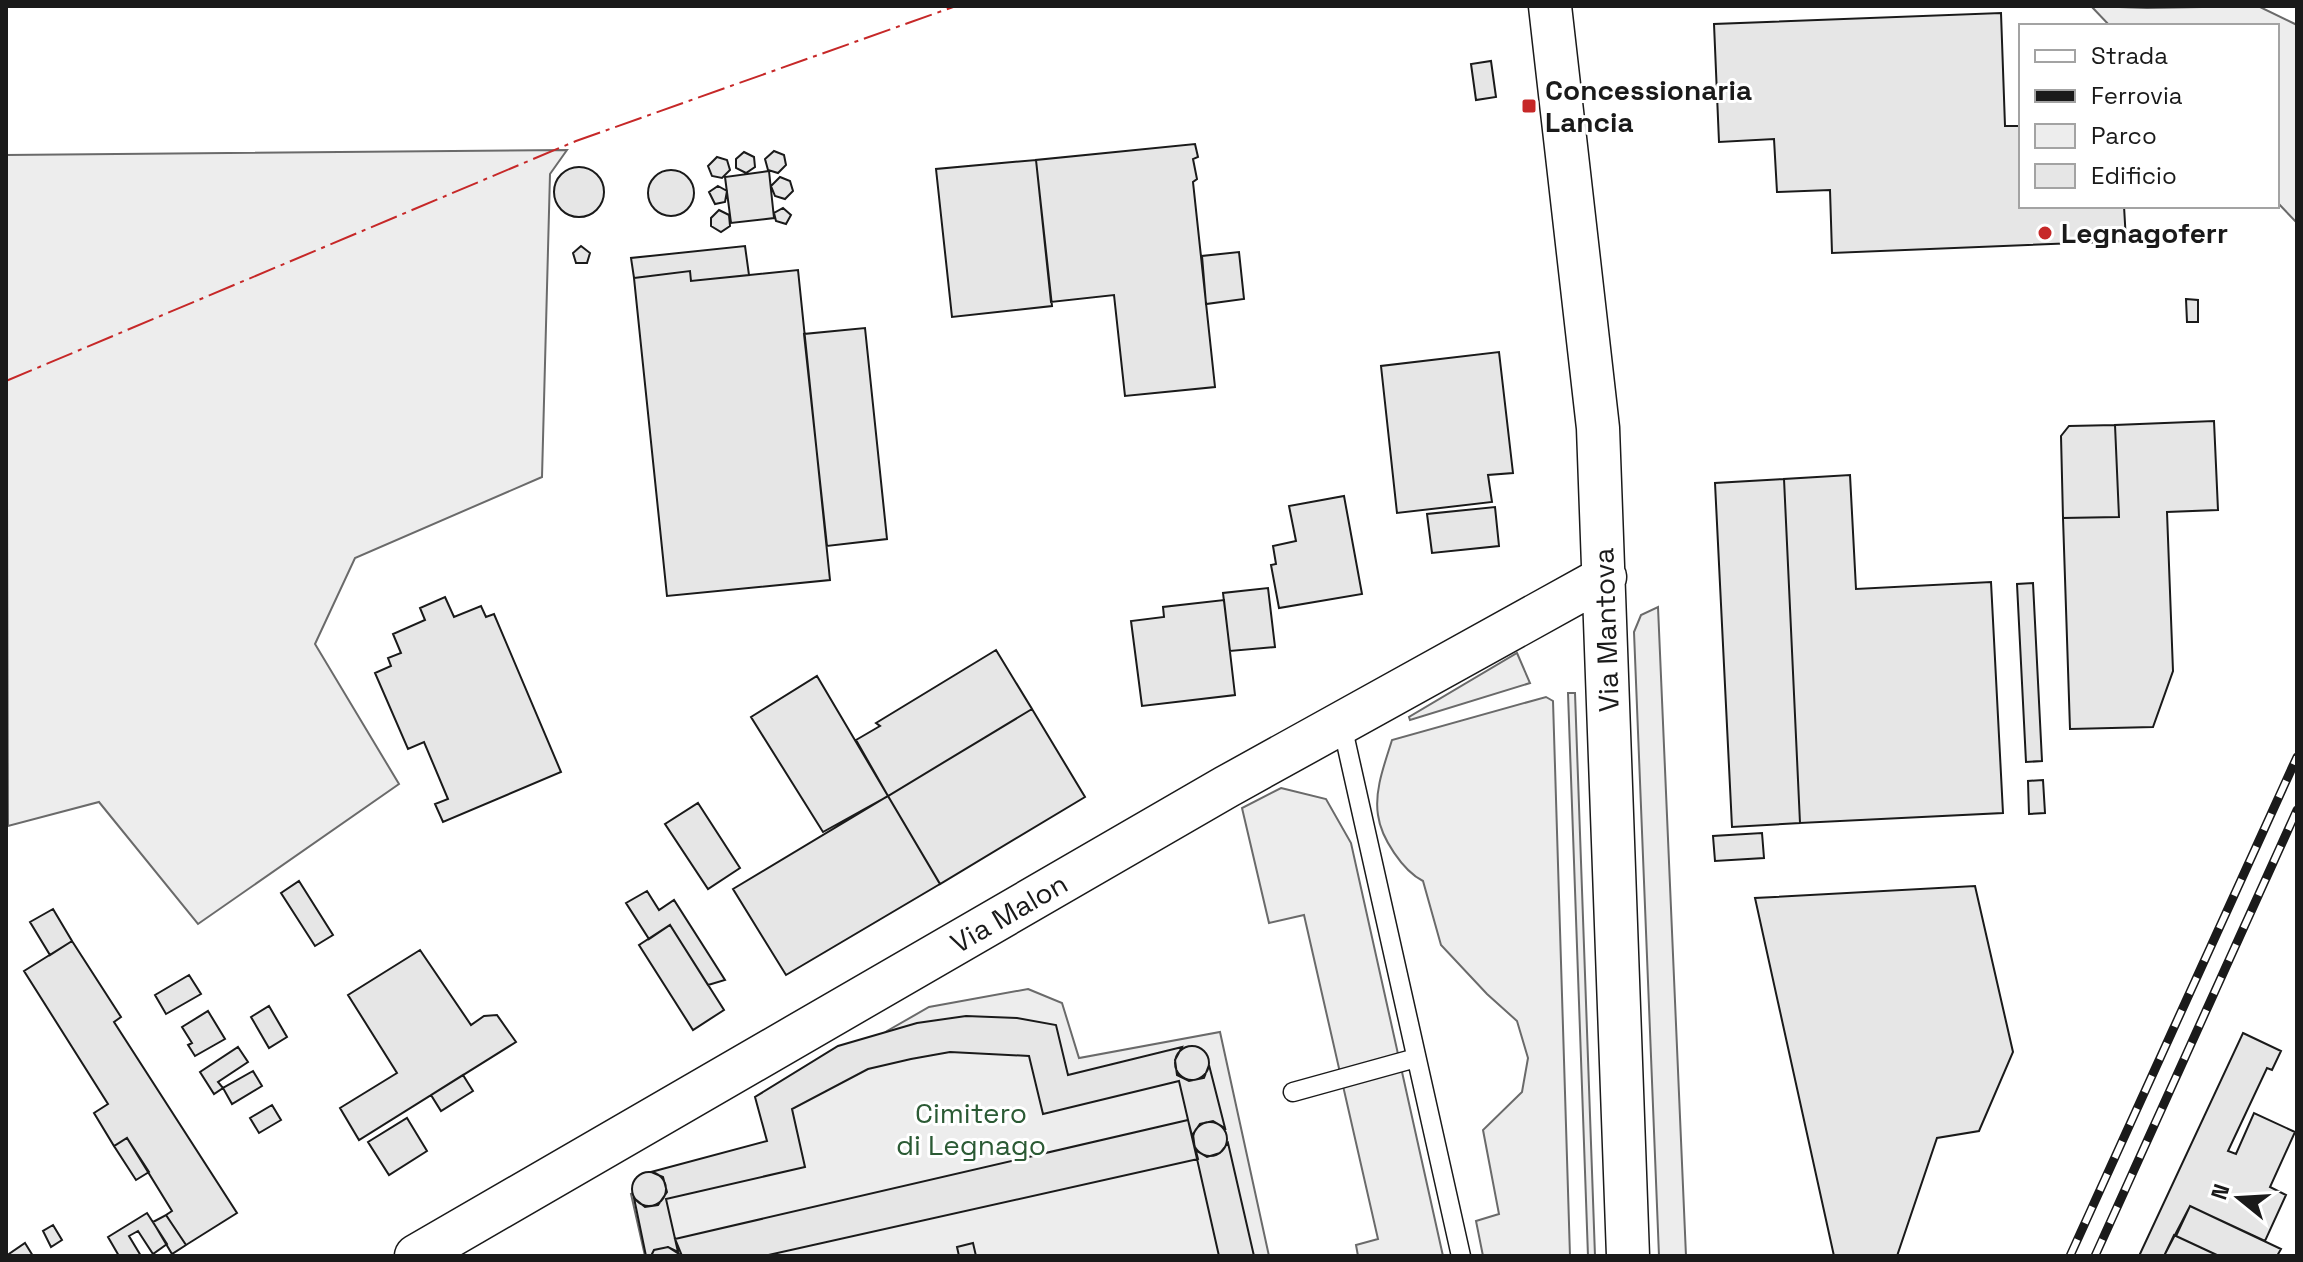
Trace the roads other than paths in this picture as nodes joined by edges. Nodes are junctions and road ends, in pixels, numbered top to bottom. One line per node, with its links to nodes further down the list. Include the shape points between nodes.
1 (1550, 6): 2 (street, Via Mantova, via 1598,428)
2 (1605, 577): 3 (street, Via Malon); 8 (street, Via Mantova)
3 (1342, 725): 4 (lane); 6 (street, Via Malon)
4 (1416, 1058): 5 (lane); 7 (lane)
5 (1293, 1092)
6 (416, 1256)
7 (1461, 1256)
8 (1628, 1256)

